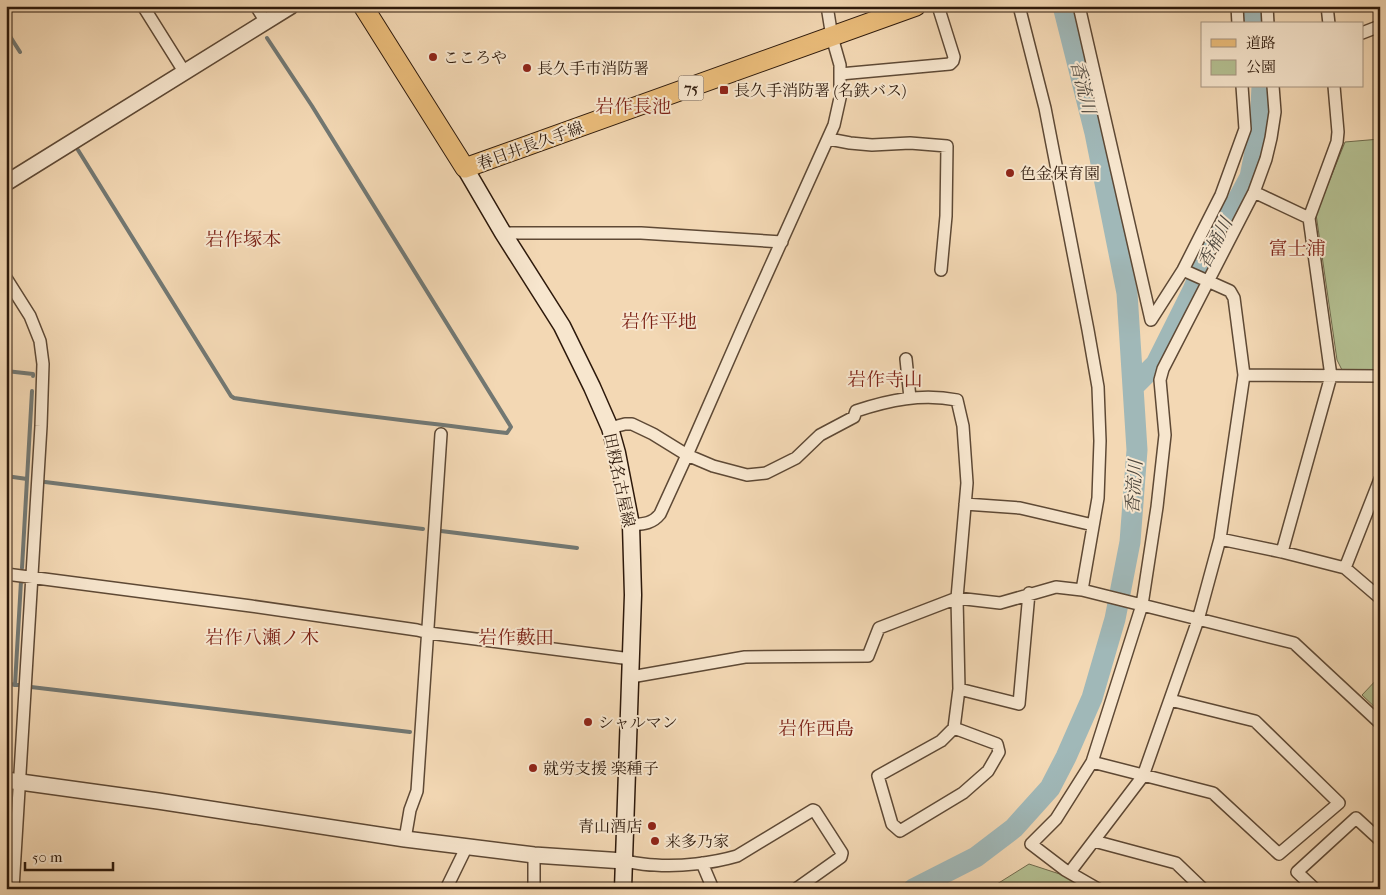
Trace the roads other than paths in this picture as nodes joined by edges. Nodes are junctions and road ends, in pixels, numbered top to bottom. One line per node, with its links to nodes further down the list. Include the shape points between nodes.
1 (143, 6): 20 (street)
2 (256, 6): 13 (street)
3 (291, 6): 13 (street)
4 (363, 6): 26 (main road, 春日井長久手線)
5 (827, 6): 19 (street)
6 (916, 6): 19 (main road, 春日井長久手線 / 75)
7 (938, 6): 21 (street, via 954,57 950,64)
8 (1019, 6): 47 (street, via 1045,108 1098,387 1098,498)
9 (1079, 6): 33 (street, via 1151,320)
10 (1237, 6): 14 (street)
11 (1266, 6): 15 (street)
12 (1327, 6): 16 (street)
13 (266, 22): 20 (street)
14 (1238, 22)
15 (1268, 22)
16 (1329, 22)
17 (1380, 26): 18 (street)
18 (1364, 31)
19 (832, 37): 21 (street); 26 (main road, 春日井長久手線 / 75)
20 (184, 73): 27 (street)
21 (840, 74): 25 (street, via 840,98)
22 (1242, 88): 33 (street, via 1245,129 1221,195)
23 (1273, 88): 28 (street, via 1275,112 1271,138)
24 (1334, 88): 29 (street, via 1337,142)
25 (829, 139): 31 (street); 32 (street, via 872,145 910,143 946,146 946,216)
26 (465, 168): 30 (main road, 田籾名古屋線)
27 (6, 183)
28 (1254, 192): 29 (street); 35 (street)
29 (1309, 218): 38 (street)
30 (503, 233): 31 (street, via 641,233); 41 (main road, 田籾名古屋線, via 562,326)
31 (782, 242): 43 (street)
32 (941, 270)
33 (1185, 270): 35 (street)
34 (6, 278): 52 (street, via 30,316 40,341 43,364)
35 (1208, 280): 37 (street, via 1230,291 1234,298); 57 (street, via 1160,380 1166,435)
36 (906, 359): 40 (street)
37 (1244, 375): 38 (street); 48 (street)
38 (1331, 376): 39 (street); 49 (street)
39 (1380, 376)
40 (910, 398): 43 (street, via 856,411 854,417 820,434 796,458 766,473 747,475); 45 (street, via 957,400 963,426 967,483)
41 (610, 428): 43 (street, via 632,424); 46 (main road, 田籾名古屋線)
42 (441, 434): 59 (street)
43 (688, 455): 46 (street, via 657,517 649,523)
44 (1380, 479): 50 (street)
45 (965, 504): 47 (street, via 1020,508); 55 (street)
46 (631, 525): 60 (main road, 田籾名古屋線)
47 (1093, 525): 53 (street)
48 (1220, 539): 49 (street); 58 (street)
49 (1282, 552): 50 (street)
50 (1345, 568): 56 (street)
51 (6, 574): 52 (street)
52 (32, 577): 59 (street); 68 (street)
53 (1087, 591): 54 (street, via 1056,587); 57 (street)
54 (1030, 593): 55 (street, via 1000,603); 62 (street, via 1019,704)
55 (957, 598): 61 (street, via 879,628 868,656 745,657); 62 (street)
56 (1380, 598)
57 (1139, 604): 58 (street); 66 (street)
58 (1198, 620): 63 (street); 64 (street, via 1294,643)
59 (428, 632): 60 (street); 69 (street, via 417,791)
60 (631, 659): 61 (main road, 田籾名古屋線)
61 (631, 676): 74 (main road, 田籾名古屋線)
62 (959, 689): 65 (street)
63 (1170, 700): 67 (street); 67 (street, via 1255,721 1339,803 1278,854 1213,793)
64 (1380, 723)
65 (954, 728): 65 (street, via 941,741 878,776 892,824 900,831 962,793 988,771 999,752 997,744)
66 (1092, 762): 67 (street); 76 (street, via 1056,819 1031,844)
67 (1143, 776): 71 (street)
68 (13, 781): 69 (street); 77 (street)
69 (405, 839): 72 (street)
70 (1380, 840): 85 (street, via 1356,818 1297,872)
71 (1094, 841): 76 (street); 84 (street, via 1176,863)
72 (467, 846): 73 (street); 78 (street)
73 (534, 855): 74 (street); 79 (street)
74 (624, 861): 75 (street, via 655,866); 80 (main road, 田籾名古屋線)
75 (702, 863): 81 (street); 82 (street, via 737,856 813,810 842,857)
76 (1070, 872): 83 (street)
77 (13, 889)
78 (446, 889)
79 (534, 889)
80 (623, 889)
81 (713, 889)
82 (796, 889)
83 (1098, 889)
84 (1203, 889)
85 (1315, 889)

